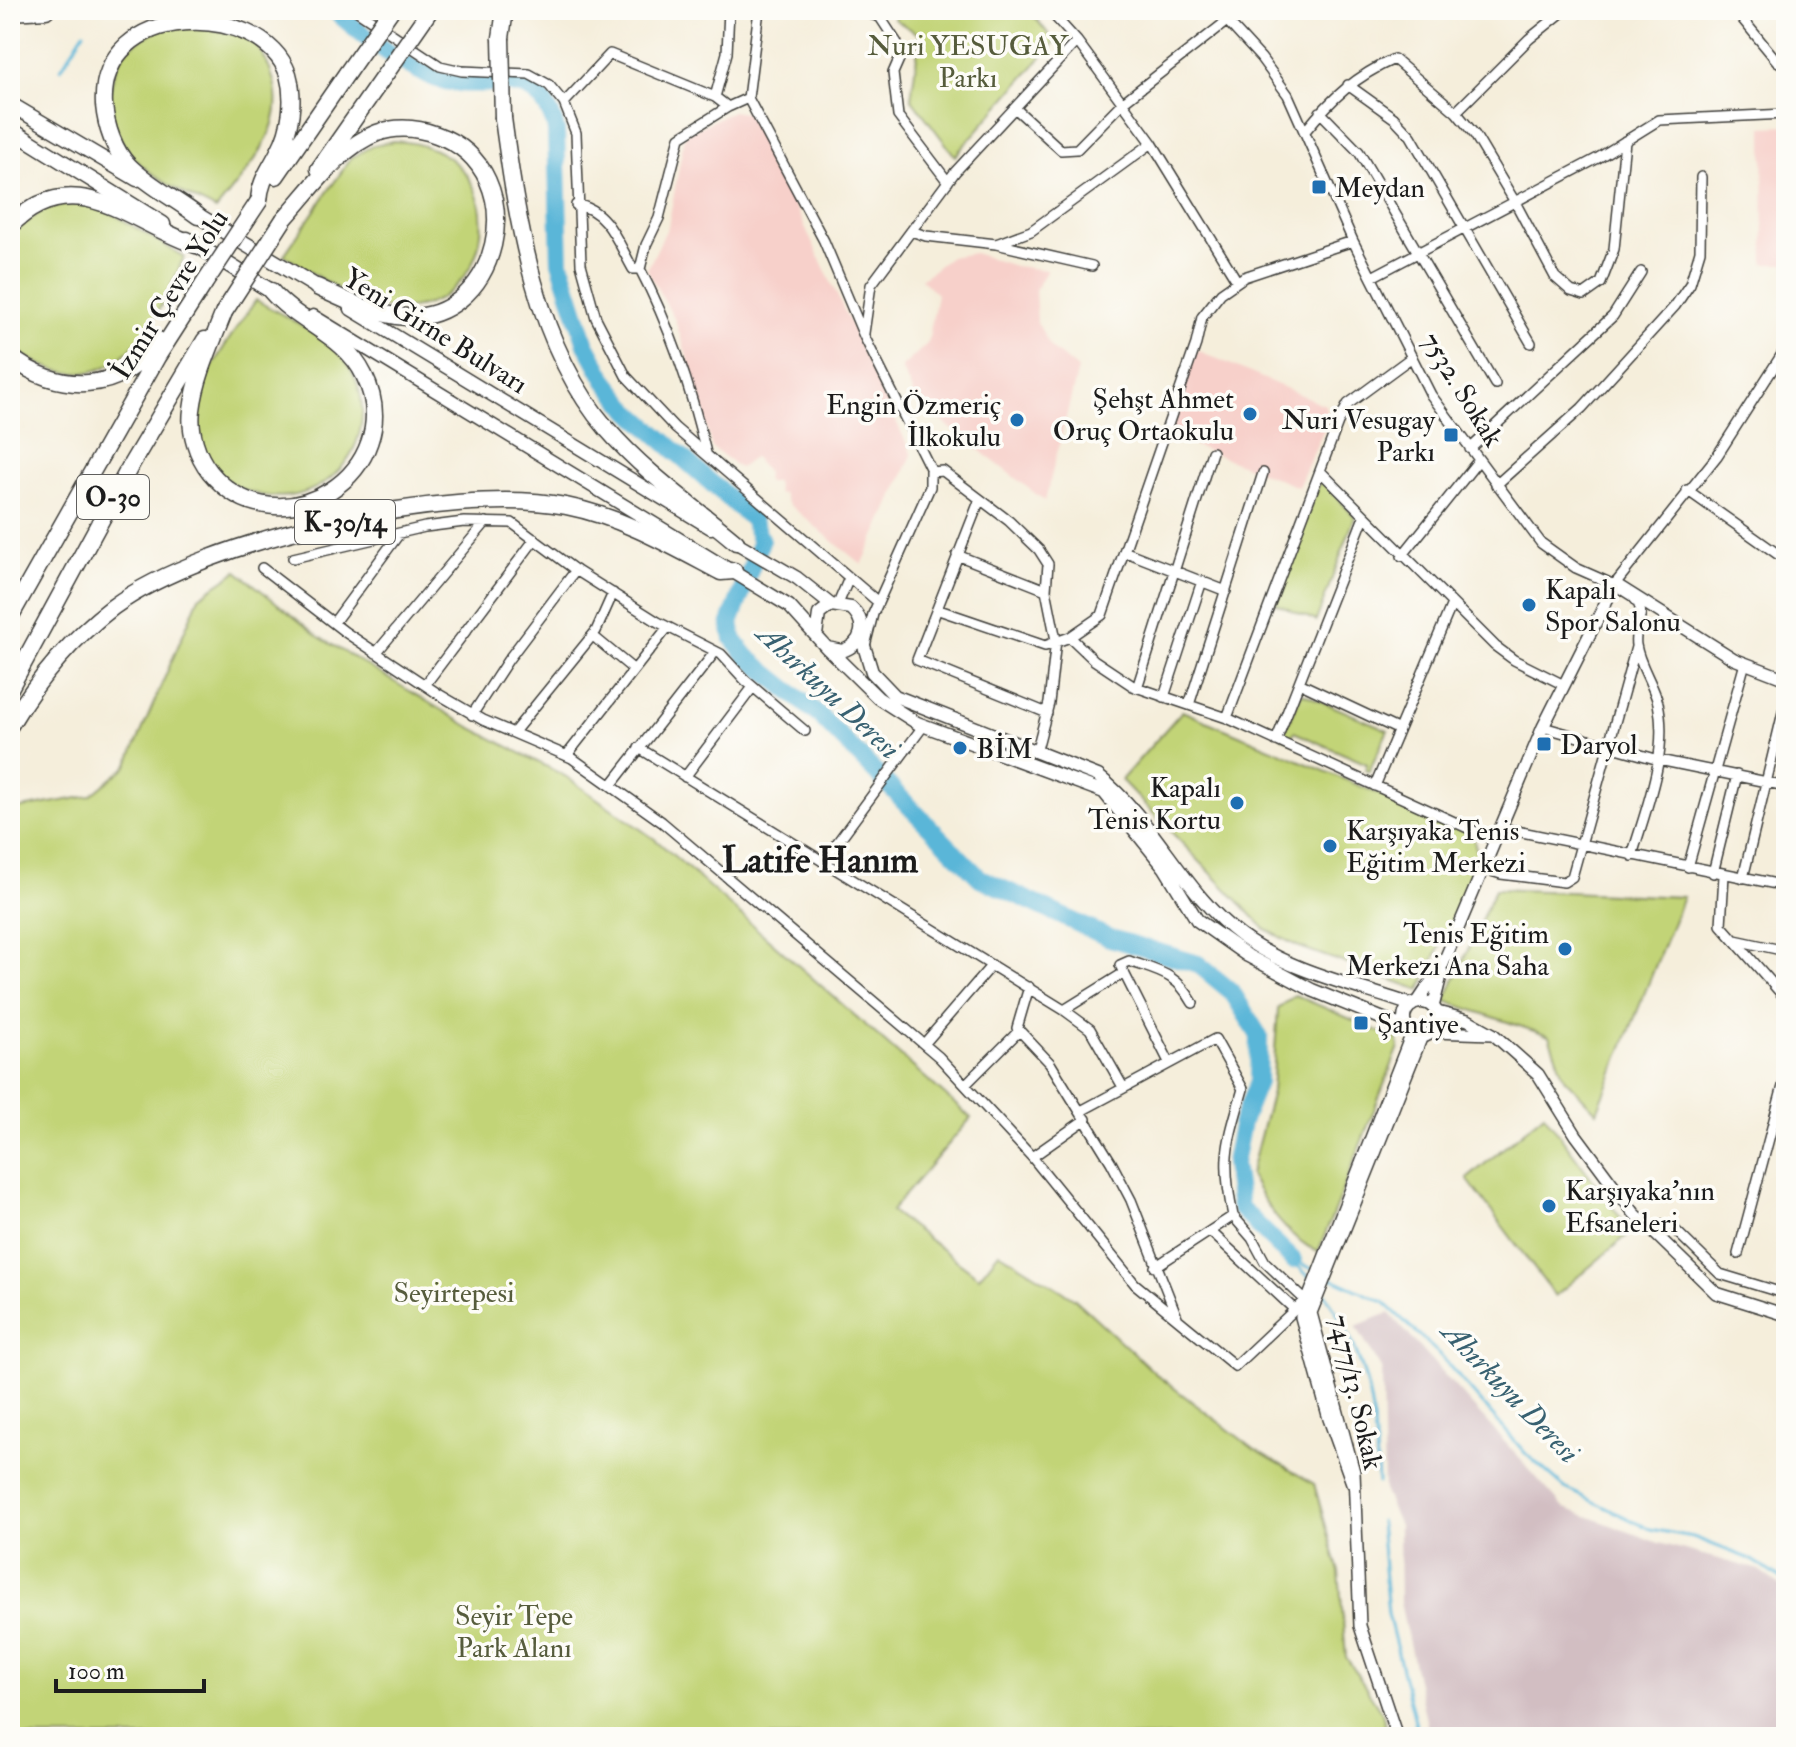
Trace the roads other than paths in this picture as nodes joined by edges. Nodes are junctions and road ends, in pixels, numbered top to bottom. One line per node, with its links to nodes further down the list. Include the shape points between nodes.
1 (46, 10): 14 (highway)
2 (356, 10): 22 (street, via 440,66 529,74 549,85)
3 (391, 10): 36 (highway, İzmir Çevre Yolu / O-30, bridge)
4 (430, 10): 40 (highway, bridge)
5 (505, 10): 77 (highway, bridge, via 503,118 550,331 605,427)
6 (729, 10): 20 (street, via 727,53)
7 (759, 10): 21 (street)
8 (857, 10): 15 (street)
9 (1217, 10): 16 (street, 7532. Sokak)
10 (1241, 10): 16 (street)
11 (1565, 10): 28 (street)
12 (1735, 10): 18 (street)
13 (1052, 11): 17 (street)
14 (10, 12)
15 (882, 13): 35 (street, via 900,57 893,73 898,116)
16 (1228, 22): 23 (street); 31 (street, 7532. Sokak, via 1288,95)
17 (1077, 41): 23 (street); 26 (street)
18 (1786, 66)
19 (1348, 85): 27 (street); 28 (street, via 1394,59); 42 (street, via 1411,136)
20 (715, 97): 22 (street, via 610,54); 25 (street)
21 (748, 98): 25 (street); 57 (street, via 824,241)
22 (564, 103): 38 (street, via 576,133)
23 (1122, 103): 26 (street, via 1081,147 1069,152); 33 (street)
24 (10, 104): 39 (main road, Yeni Girne Bulvarı)
25 (728, 107): 49 (street, via 680,137)
26 (1016, 109): 35 (street)
27 (1320, 112): 31 (street); 47 (street, via 1359,152)
28 (1456, 112): 37 (street)
29 (1786, 114): 32 (street, via 1659,120)
30 (10, 129): 46 (main road, Yeni Girne Bulvarı)
31 (1306, 130): 44 (street, 7532. Sokak)
32 (1625, 141): 37 (street); 37 (street, via 1614,249 1601,283 1584,295 1555,277)
33 (1152, 143): 45 (street, via 1031,231); 52 (street)
34 (1701, 177): 70 (street, via 1700,251 1690,284 1582,408)
35 (948, 182): 43 (street)
36 (259, 201): 39 (highway, via 260,183 281,149 291,116 288,74 281,58 268,41 233,17 210,11 167,15 144,26 110,64 103,88 105,114 111,139 129,166); 53 (highway, İzmir Çevre Yolu / O-30, bridge)
37 (1515, 202): 42 (street)
38 (576, 205): 49 (street, via 599,213 633,269); 65 (street, via 581,264 602,330 626,376)
39 (198, 216): 54 (main road, Yeni Girne Bulvarı)
40 (284, 219): 54 (highway, via 349,149 394,130 446,138 480,165 492,188 495,241 484,270 449,305 420,316 398,317); 56 (highway, bridge)
41 (10, 226): 46 (highway, via 44,201 84,197)
42 (1465, 228): 47 (street); 58 (street)
43 (911, 231): 45 (street); 57 (street, via 871,285)
44 (1353, 241): 51 (street, 7532. Sokak); 52 (street)
45 (996, 244): 48 (street)
46 (196, 245): 55 (main road, Yeni Girne Bulvarı)
47 (1417, 253): 51 (street); 62 (street)
48 (1092, 266)
49 (640, 269): 65 (street, via 665,317)
50 (1641, 272): 63 (street, via 1613,316)
51 (1372, 277): 61 (street, 7532. Sokak)
52 (1237, 281): 78 (street, via 1202,317)
53 (204, 284): 60 (highway, via 181,305 154,347 111,380 54,382); 97 (highway, İzmir Çevre Yolu / O-30)
54 (317, 287): 77 (main road, Yeni Girne Bulvarı)
55 (271, 291): 56 (highway, K-30/14, via 352,354 373,398 368,444 356,468 326,495 296,506 252,503 222,487 206,467 191,412); 85 (main road, Yeni Girne Bulvarı)
56 (224, 312): 116 (highway, İzmir Çevre Yolu / O-30, via 132,463)
57 (864, 336): 68 (street)
58 (1531, 343)
59 (1786, 348): 71 (street, via 1717,456)
60 (10, 356)
61 (1412, 357): 63 (street, 7532. Sokak, via 1431,395); 67 (street, via 1348,404)
62 (1495, 384)
63 (1470, 449): 66 (street, 7532. Sokak)
64 (1212, 452): 86 (street)
65 (706, 453): 87 (street)
66 (1478, 461): 70 (street, 7532. Sokak); 80 (street)
67 (1320, 471): 73 (street); 123 (street)
68 (930, 472): 72 (street, via 943,471); 93 (street, via 930,487)
69 (1263, 473): 91 (street)
70 (1496, 485): 89 (street, 7532. Sokak, via 1541,543 1576,568)
71 (1687, 490): 82 (street); 89 (street)
72 (980, 499): 79 (street); 90 (street, via 1039,550 1048,564)
73 (1364, 517): 80 (street); 112 (street)
74 (486, 522): 75 (street); 76 (street, via 512,523); 108 (street)
75 (399, 534): 81 (street); 98 (street)
76 (535, 539): 84 (street); 113 (street)
77 (742, 546): 94 (main road, Yeni Girne Bulvarı)
78 (1126, 552): 86 (street); 103 (street, via 1102,615)
79 (957, 555): 90 (street); 96 (street)
80 (1402, 556): 95 (street)
81 (293, 558)
82 (1786, 560)
83 (262, 568): 98 (street)
84 (576, 570): 92 (street); 122 (street)
85 (734, 571): 100 (main road, Yeni Girne Bulvarı / K-30/14, via 784,602); 124 (highway, K-30/14, via 721,572 626,523 564,506 474,500 365,517 200,562 114,606 54,662)
86 (1176, 571): 88 (street); 117 (street)
87 (849, 578): 93 (street); 94 (street)
88 (1202, 581): 91 (street); 118 (street)
89 (1615, 584): 105 (street, via 1641,606); 109 (street, 7532. Sokak); 114 (street)
90 (1046, 590): 104 (street)
91 (1226, 591): 120 (street)
92 (613, 593): 99 (street); 102 (street)
93 (878, 602): 101 (street)
94 (834, 605): 100 (main road, via 816,621); 101 (main road, via 856,612)
95 (1451, 606): 114 (street, via 1514,660); 127 (street)
96 (939, 610): 104 (street, via 1045,646); 121 (street, via 917,660)
97 (10, 617)
98 (335, 621): 108 (street)
99 (668, 627): 107 (street); 110 (street)
100 (816, 635): 106 (main road)
101 (864, 635): 106 (main road, via 842,651); 133 (main road, via 872,672 895,696)
102 (593, 636): 110 (street); 129 (street)
103 (1070, 637): 104 (street); 117 (street)
104 (1056, 640): 121 (street)
105 (1636, 647): 131 (street); 135 (street, via 1658,705)
106 (827, 648): 125 (main road, via 878,698)
107 (715, 652): 115 (street); 132 (street)
108 (376, 653): 113 (street)
109 (1745, 663): 111 (street, 7532. Sokak); 136 (street)
110 (634, 670): 134 (street)
111 (1786, 679)
112 (1299, 683): 127 (street); 130 (street)
113 (425, 685): 122 (street)
114 (1564, 685): 126 (street)
115 (753, 687): 128 (street); 138 (street)
116 (10, 688)
117 (1137, 688): 118 (street)
118 (1164, 697): 120 (street)
119 (1786, 700): 139 (street)
120 (1189, 705): 123 (street)
121 (1047, 713): 133 (street)
122 (472, 715): 129 (street)
123 (1227, 718): 130 (street)
124 (10, 725)
125 (924, 725): 147 (street); 166 (main road, via 1104,792 1165,868 1197,920 1248,956 1312,990)
126 (1543, 727): 131 (street); 143 (street)
127 (1397, 729): 141 (street)
128 (805, 731)
129 (514, 732): 134 (street)
130 (1276, 741): 141 (street)
131 (1608, 744): 135 (street); 145 (street)
132 (639, 748): 138 (street); 140 (street)
133 (1036, 753): 162 (main road, via 1098,776 1120,793 1239,935 1277,960)
134 (567, 755): 140 (street)
135 (1659, 760): 136 (street); 146 (street)
136 (1713, 771): 137 (street); 148 (street)
137 (1737, 775): 139 (street); 150 (street)
138 (685, 777): 147 (street)
139 (1768, 781): 142 (street); 151 (street)
140 (612, 784): 168 (street)
141 (1375, 786): 144 (street)
142 (1786, 786)
143 (1502, 828): 144 (street); 145 (street)
144 (1496, 841): 149 (street)
145 (1582, 847): 146 (street); 149 (street, via 1567,882)
146 (1632, 856): 148 (street)
147 (823, 862): 157 (street)
148 (1688, 867): 150 (street)
149 (1485, 869): 156 (street)
150 (1719, 874): 151 (street); 154 (street, via 1719,918)
151 (1743, 878): 152 (street)
152 (1786, 886)
153 (1786, 925): 155 (street)
154 (1735, 940): 155 (street); 160 (street)
155 (1784, 951)
156 (1443, 964): 162 (street); 163 (street)
157 (992, 965): 159 (street); 168 (street)
158 (1122, 974): 161 (street, via 1120,965 1126,961 1171,975); 164 (street); 169 (street)
159 (1029, 987): 164 (street); 165 (street)
160 (1786, 999)
161 (1193, 1003)
162 (1415, 1004): 163 (main road); 166 (main road, via 1405,1014)
163 (1435, 1009): 166 (main road, via 1438,1023); 167 (street)
164 (1064, 1010): 172 (street, via 1090,1029)
165 (1018, 1032): 171 (street); 173 (street, via 1050,1063)
166 (1419, 1032): 167 (street); 181 (street, 7477/13. Sokak)
167 (1493, 1034): 176 (street, via 1538,1074 1576,1135)
168 (924, 1044): 171 (street)
169 (1169, 1062): 172 (street); 175 (street, via 1215,1039 1243,1089 1226,1145 1225,1176)
170 (1786, 1075): 178 (street)
171 (965, 1085): 174 (street)
172 (1123, 1087): 173 (street)
173 (1084, 1115): 174 (street); 179 (street, via 1131,1200)
174 (1032, 1157): 184 (street, via 1135,1284)
175 (1233, 1216): 177 (street); 181 (street, via 1265,1262)
176 (1648, 1227): 180 (street, via 1669,1224 1720,1274); 183 (street, via 1716,1293)
177 (1210, 1231): 179 (street); 182 (street)
178 (1738, 1254)
179 (1155, 1267): 184 (street)
180 (1786, 1294)
181 (1310, 1295): 182 (street); 187 (street, 7477/13. Sokak, via 1316,1336 1354,1472 1360,1626)
182 (1295, 1310): 184 (street, via 1235,1366)
183 (1786, 1315)
184 (1180, 1322)
185 (516, 1737): 186 (street)
186 (528, 1737)
187 (1397, 1737)

